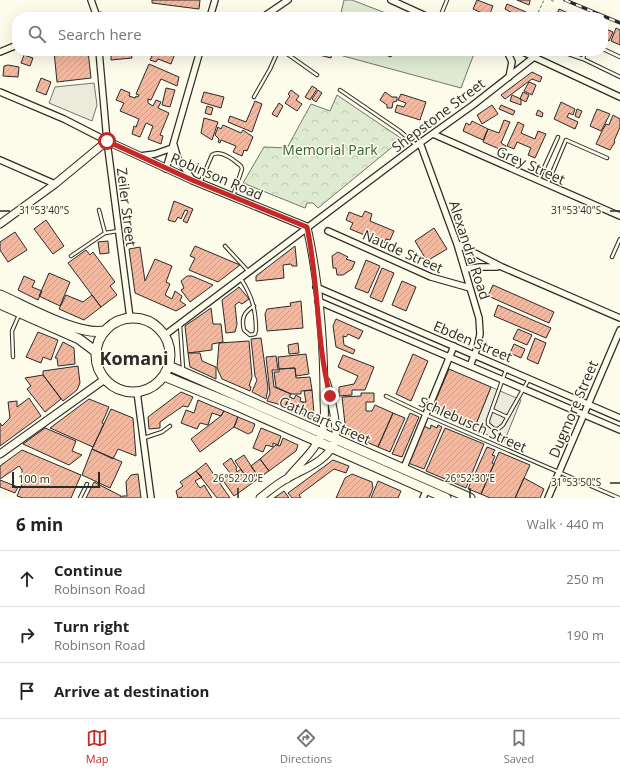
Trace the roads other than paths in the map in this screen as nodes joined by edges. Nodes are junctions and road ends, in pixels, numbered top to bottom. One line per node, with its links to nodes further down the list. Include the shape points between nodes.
1 (91, 0): 6 (street)
2 (216, 0): 7 (street)
3 (288, 0): 8 (street)
4 (391, 0): 9 (street)
5 (447, 0): 10 (lane)
6 (94, 12)
7 (212, 12)
8 (270, 12)
9 (417, 12)
10 (442, 12)
11 (12, 47): 12 (street)
12 (1, 51)
13 (608, 51): 22 (lane)
14 (99, 56): 33 (street, Zeiler Street)
15 (199, 56): 34 (street)
16 (276, 56): 29 (lane)
17 (290, 56): 24 (lane)
18 (509, 56): 25 (street, via 512,62)
19 (574, 56): 23 (lane)
20 (584, 56): 23 (lane)
21 (534, 57): 25 (street, Shepstone Street); 30 (street)
22 (620, 57)
23 (583, 59): 26 (lane)
24 (317, 75)
25 (509, 77): 31 (street, Shepstone Street)
26 (620, 77)
27 (340, 90): 35 (lane)
28 (0, 92): 33 (street, via 64,119)
29 (254, 97)
30 (620, 97)
31 (433, 134): 35 (street, Shepstone Street); 42 (street, Grey Street)
32 (558, 137): 42 (lane)
33 (107, 141): 37 (street, Robinson Road); 44 (street); 51 (street, Zeiler Street)
34 (174, 141): 36 (street); 41 (street, via 178,159)
35 (418, 144): 50 (street, Shepstone Street); 55 (street, Alexandra Road)
36 (172, 148): 37 (street); 40 (street)
37 (138, 157): 40 (street, Robinson Road)
38 (607, 158): 45 (lane, via 566,140)
39 (0, 160): 44 (street)
40 (166, 169): 41 (street, Robinson Road)
41 (192, 180): 43 (street, Robinson Road)
42 (538, 181): 45 (street, Grey Street)
43 (200, 183): 46 (street, Robinson Road); 46 (lane, via 212,155 219,153 227,156 242,169)
44 (55, 184): 49 (street)
45 (547, 185): 48 (street, Grey Street)
46 (233, 197): 50 (street, Robinson Road)
47 (99, 210): 53 (lane)
48 (620, 216)
49 (0, 224)
50 (307, 227): 61 (street, Shepstone Street); 63 (street)
51 (118, 231): 53 (lane); 70 (street, Zeiler Street)
52 (328, 231): 64 (street, Naude Street, via 431,277)
53 (105, 233): 57 (lane)
54 (620, 239): 58 (lane)
55 (457, 244): 59 (street); 60 (street, Alexandra Road)
56 (226, 246): 61 (lane)
57 (71, 256)
58 (612, 257)
59 (502, 268): 60 (street, via 480,266); 71 (street)
60 (465, 269): 64 (street, Alexandra Road)
61 (250, 272): 62 (street, Shepstone Street)
62 (241, 279): 68 (lane, via 251,295); 72 (street, Shepstone Street)
63 (316, 287): 66 (street); 76 (street, Ebden Street)
64 (470, 288): 78 (street, Alexandra Road, via 480,326)
65 (0, 295): 74 (highway, via 80,330 96,333)
66 (318, 301): 80 (street, Ebden Street); 85 (street)
67 (0, 304): 69 (highway)
68 (254, 306): 68 (lane, via 243,318 244,330 250,335 255,334 256,330)
69 (20, 313): 77 (highway, via 78,339); 79 (lane, via 12,331)
70 (130, 318): 74 (highway, via 120,320); 75 (highway, via 150,322)
71 (620, 318)
72 (180, 324): 75 (street, Shepstone Street); 84 (lane)
73 (620, 330): 95 (street, Dugmore Street)
74 (104, 331): 77 (highway)
75 (165, 335): 81 (highway, via 170,350)
76 (454, 346): 78 (street, Ebden Street); 80 (street)
77 (96, 351): 88 (highway, via 97,366)
78 (475, 356): 82 (street, Alexandra Road); 83 (street, Ebden Street)
79 (13, 357)
80 (449, 357): 82 (street, Ebden Street); 98 (street)
81 (169, 366): 84 (highway, Cathcart Street); 86 (highway)
82 (470, 366): 89 (street, Ebden Street)
83 (506, 369): 87 (street, Ebden Street); 89 (lane)
84 (183, 372): 103 (highway, Cathcart Street)
85 (324, 375): 103 (street); 105 (street, via 332,403)
86 (164, 376): 92 (highway, via 152,387); 106 (highway, Cathcart Street)
87 (529, 379): 90 (lane); 91 (street, Ebden Street)
88 (105, 380): 92 (highway, via 125,392); 108 (street)
89 (503, 380): 90 (street, Ebden Street); 96 (lane)
90 (524, 389): 94 (street, Ebden Street); 99 (lane)
91 (556, 390): 94 (street); 95 (street, Ebden Street)
92 (137, 392): 104 (street)
93 (386, 396): 98 (lane, Schlebusch Street)
94 (552, 400): 97 (street, Ebden Street)
95 (588, 404): 97 (street, Dugmore Street); 100 (street, Ebden Street)
96 (492, 410): 99 (lane); 99 (lane, via 488,423 494,429 499,429)
97 (583, 414): 102 (street, Ebden Street); 110 (street, Dugmore Street)
98 (426, 415): 109 (street); 110 (lane, Schlebusch Street)
99 (507, 417)
100 (620, 418)
101 (170, 426): 104 (lane, via 162,432)
102 (620, 430)
103 (322, 434): 105 (highway, Cathcart Street); 106 (street)
104 (143, 438): 115 (street)
105 (336, 440): 107 (street); 109 (highway, Cathcart Street)
106 (317, 442): 107 (highway, Cathcart Street); 111 (street)
107 (331, 449): 111 (street, via 310,467); 113 (highway, Cathcart Street)
108 (0, 454)
109 (403, 470): 118 (highway, Cathcart Street)
110 (559, 472): 119 (street, Dugmore Street); 120 (lane, Schlebusch Street)
111 (287, 479): 116 (street)
112 (86, 484): 114 (lane)
113 (425, 494): 117 (highway, Cathcart Street)
114 (80, 498)
115 (151, 498)
116 (260, 498)
117 (446, 498)
118 (470, 498)
119 (548, 498)
120 (619, 498)

